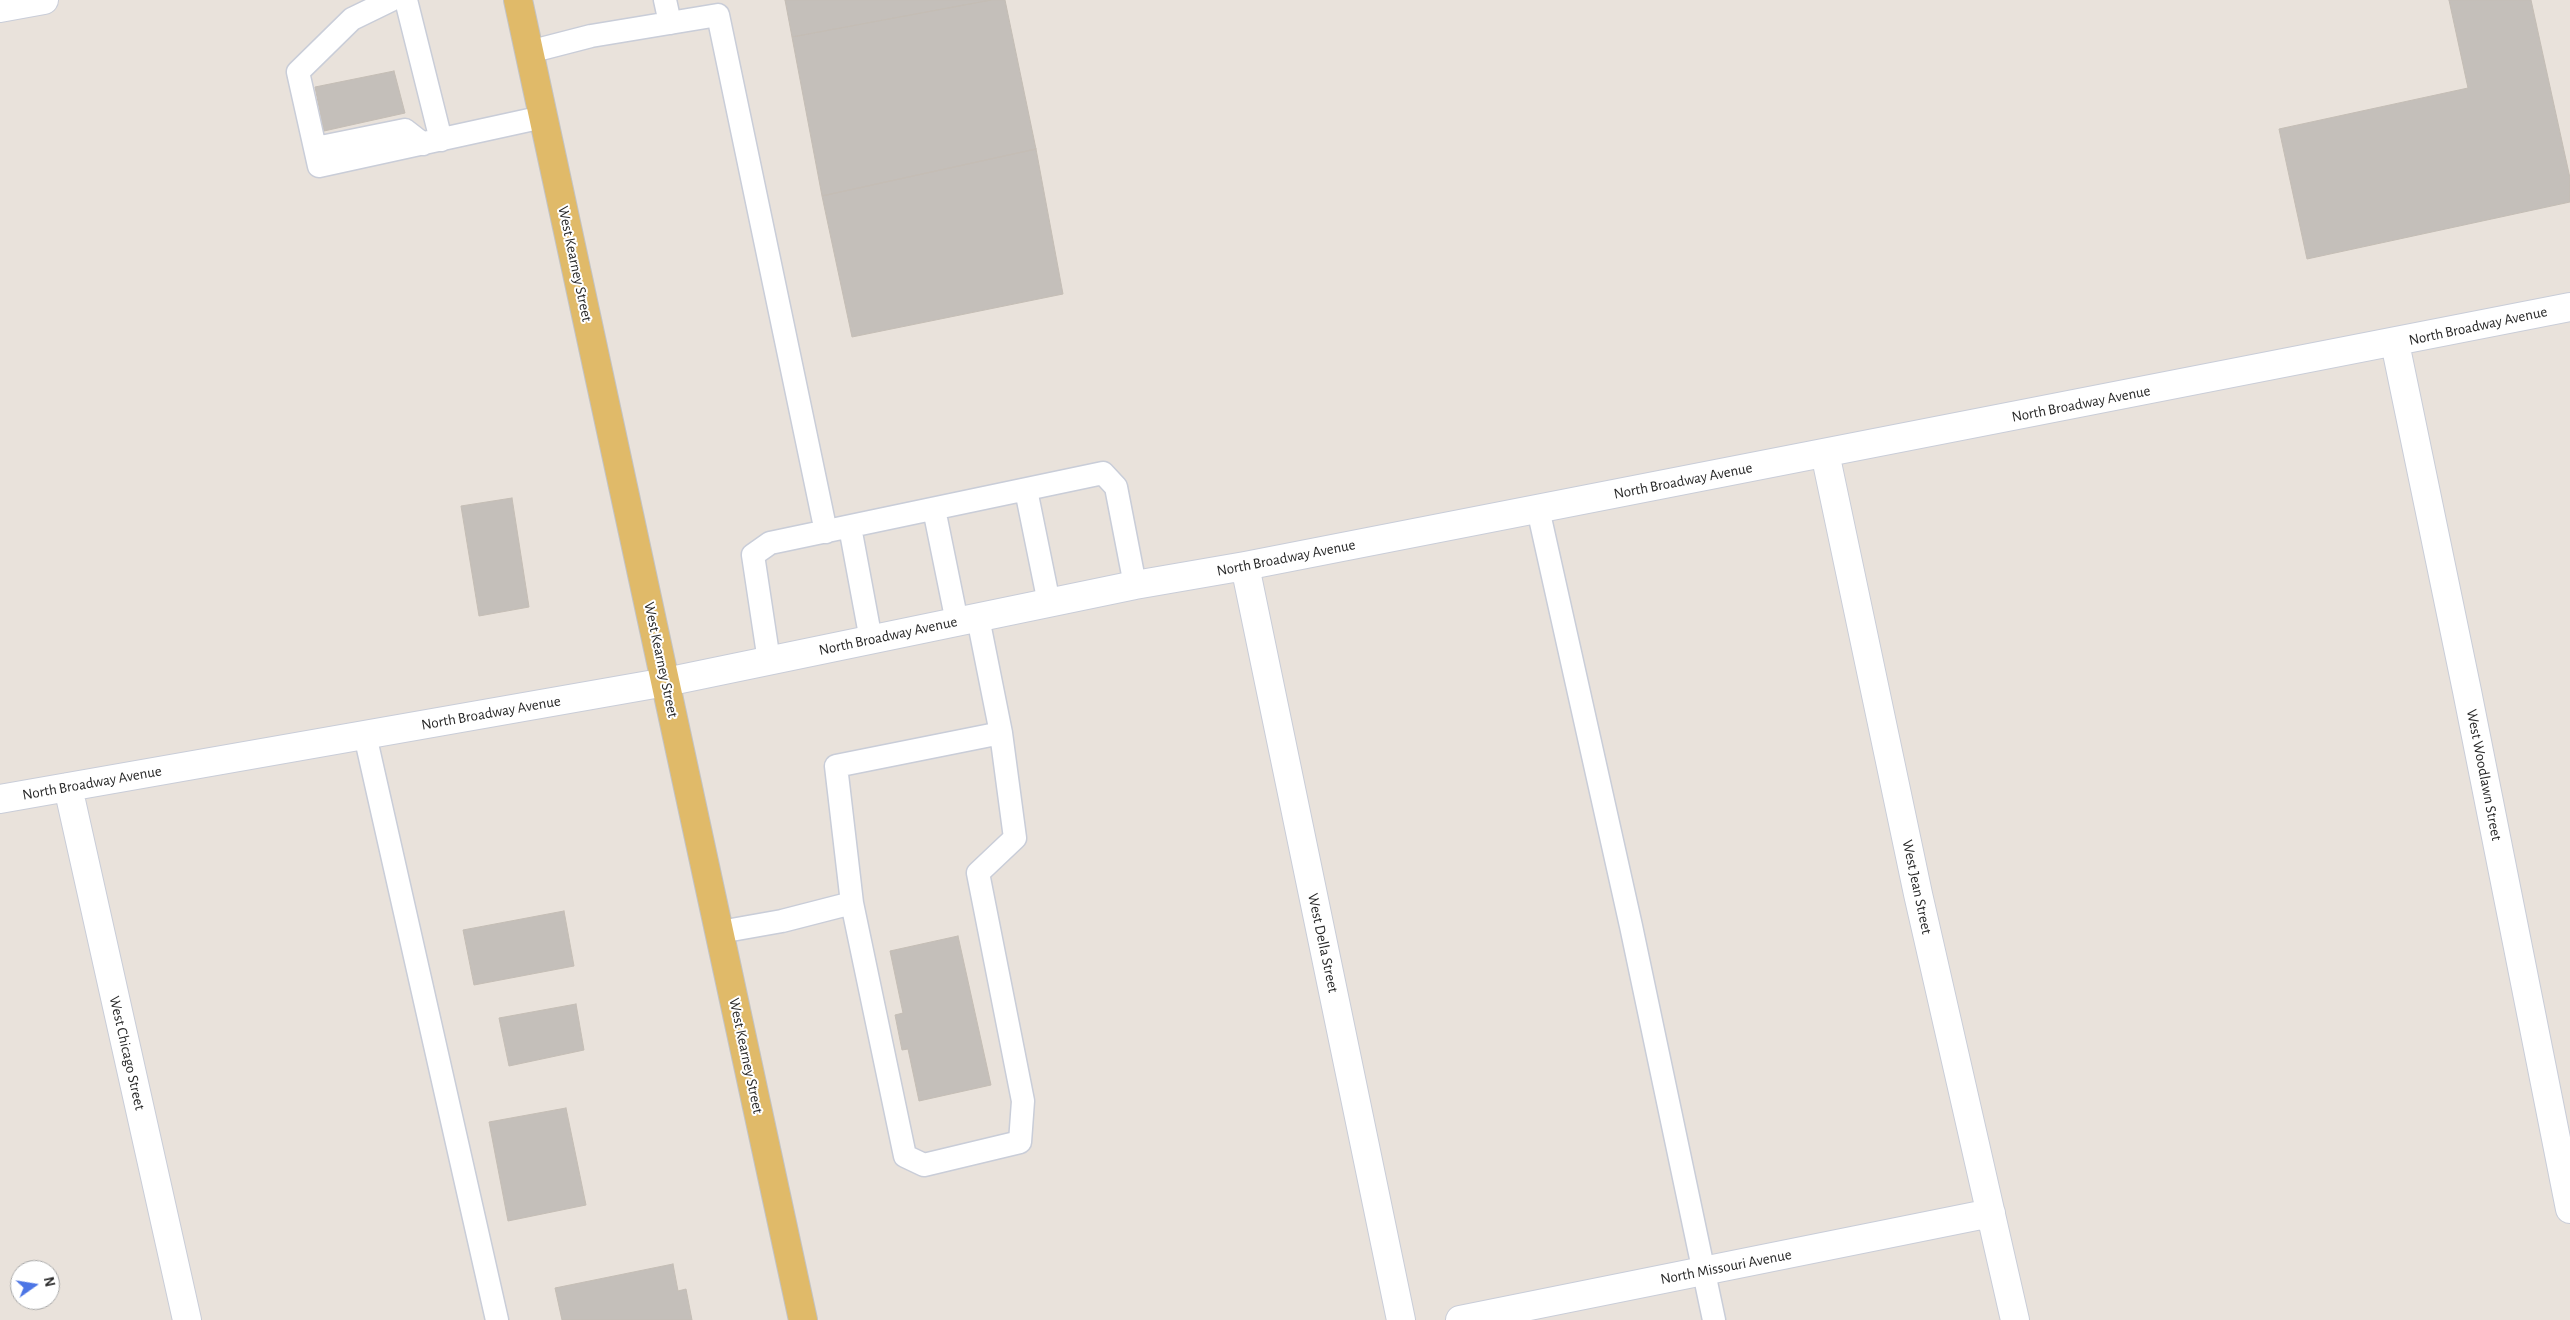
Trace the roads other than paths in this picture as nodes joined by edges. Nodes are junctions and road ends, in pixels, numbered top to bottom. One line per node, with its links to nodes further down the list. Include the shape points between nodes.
1 (44, 0): 7 (street)
2 (391, 0): 11 (lane, via 352,19 298,72 319,166)
3 (406, 0): 11 (lane)
4 (518, 0): 9 (main road, West Kearney Street)
5 (665, 0): 8 (lane)
6 (724, 7): 8 (lane); 19 (lane)
7 (0, 8)
8 (670, 23): 9 (lane, via 590,36)
9 (529, 52): 10 (main road, West Kearney Street)
10 (543, 117): 11 (lane); 26 (main road, West Kearney Street)
11 (432, 142)
12 (2570, 307): 13 (street, North Broadway Avenue)
13 (2395, 343): 14 (street, North Broadway Avenue); 33 (street, West Woodlawn Street)
14 (1825, 453): 17 (street, North Broadway Avenue); 34 (street, West Jean Street, via 1918,894)
15 (1026, 490): 16 (lane); 21 (lane, via 1103,473 1116,486); 22 (lane)
16 (934, 509): 18 (lane); 23 (lane)
17 (1538, 509): 20 (street, North Broadway Avenue); 35 (lane, via 1632,926)
18 (850, 527): 19 (lane); 24 (lane)
19 (826, 532): 25 (lane, via 770,543 753,555)
20 (1245, 566): 21 (street, North Broadway Avenue); 39 (street, West Della Street)
21 (1135, 585): 22 (street, North Broadway Avenue)
22 (1048, 603): 23 (street, North Broadway Avenue)
23 (967, 620): 24 (street, North Broadway Avenue); 27 (lane)
24 (871, 640): 25 (street, North Broadway Avenue)
25 (769, 661): 26 (street, North Broadway Avenue)
26 (666, 682): 28 (street, North Broadway Avenue); 32 (main road, West Kearney Street)
27 (1001, 733): 31 (lane, via 836,766); 31 (lane, via 1015,838 978,873 1023,1101 1020,1142 924,1165 905,1156)
28 (365, 735): 29 (street, North Broadway Avenue); 37 (lane)
29 (68, 786): 30 (street, North Broadway Avenue); 36 (street, West Chicago Street)
30 (0, 799)
31 (852, 903): 32 (lane, via 782,921)
32 (720, 932): 38 (main road, West Kearney Street)
33 (2570, 1208)
34 (1990, 1213): 35 (street, North Missouri Avenue); 42 (street, West Jean Street)
35 (1702, 1272): 40 (street, North Missouri Avenue); 41 (lane)
36 (187, 1320)
37 (496, 1320)
38 (803, 1320)
39 (1401, 1320)
40 (1460, 1320)
41 (1714, 1320)
42 (2015, 1320)

